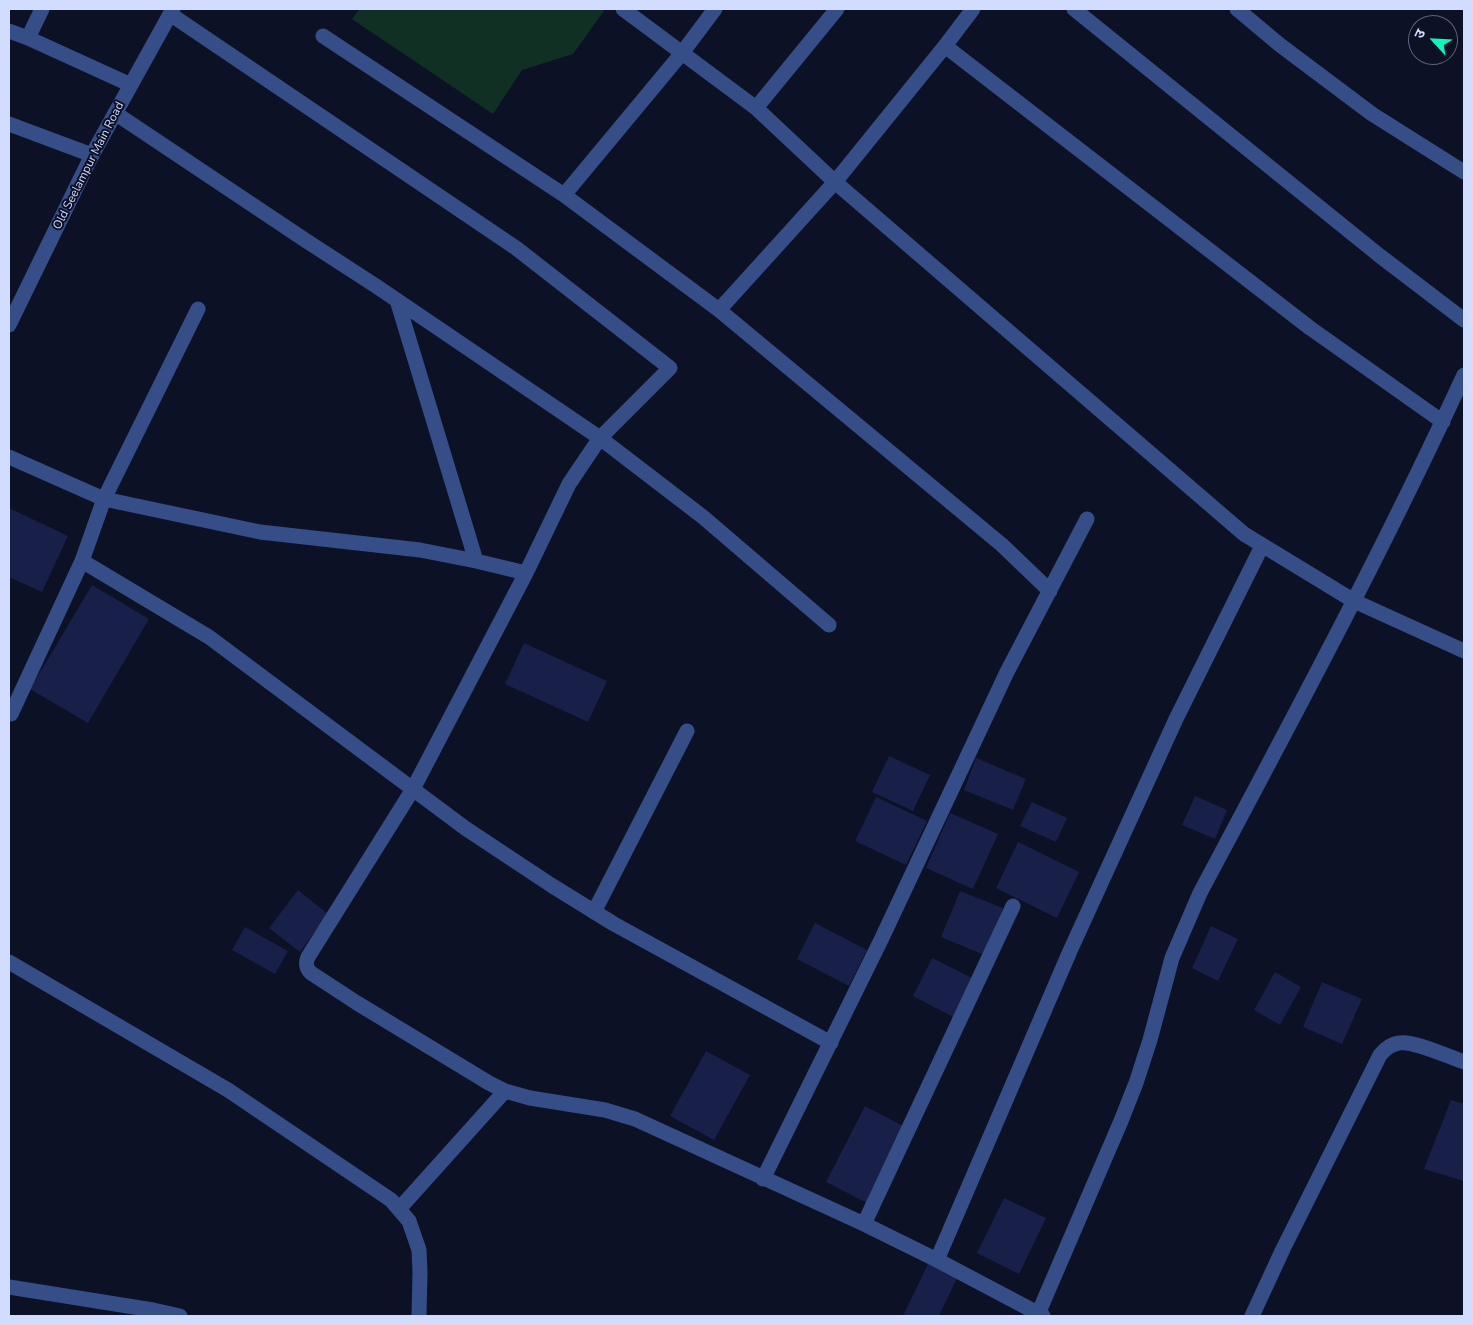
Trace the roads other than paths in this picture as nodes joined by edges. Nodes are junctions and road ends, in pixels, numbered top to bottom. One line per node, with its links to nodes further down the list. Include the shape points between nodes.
1 (42, 9): 11 (street)
2 (623, 9): 13 (street)
3 (715, 9): 13 (street)
4 (837, 9): 15 (street)
5 (974, 9): 12 (street)
6 (1074, 9): 25 (street)
7 (1237, 9): 19 (street, via 1372,114)
8 (172, 12): 14 (street, Old Seelampur Main Road); 29 (street, via 516,248 670,368)
9 (9, 31): 11 (street)
10 (322, 36): 21 (street)
11 (28, 38): 14 (street)
12 (946, 46): 20 (street); 28 (street, via 1310,328)
13 (682, 53): 15 (street); 21 (street)
14 (131, 85): 16 (street, Old Seelampur Main Road)
15 (756, 108): 20 (street)
16 (115, 113): 18 (street, Old Seelampur Main Road); 22 (street)
17 (9, 124): 18 (street)
18 (92, 155): 26 (street, Old Seelampur Main Road)
19 (1464, 172)
20 (835, 182): 24 (street); 33 (street, via 1244,534)
21 (564, 195): 24 (street)
22 (397, 300): 29 (street); 35 (street)
23 (198, 309): 31 (street)
24 (719, 310): 37 (street, via 1002,545)
25 (1464, 320)
26 (9, 325)
27 (1464, 375): 28 (street)
28 (1443, 422): 38 (street)
29 (600, 438): 36 (street, via 569,484); 39 (street, via 703,517)
30 (9, 458): 31 (street)
31 (104, 499): 34 (street); 35 (street, via 260,532 420,550)
32 (1086, 519): 37 (street)
33 (1262, 546): 38 (street); 53 (street, via 1176,719 1070,951)
34 (82, 561): 41 (street); 43 (street, via 209,637)
35 (476, 561): 36 (street)
36 (526, 573): 43 (street)
37 (1050, 591): 47 (street, via 1007,672 882,940)
38 (1354, 601): 40 (street); 55 (street, via 1184,929 1172,958 1136,1083)
39 (829, 625)
40 (1464, 651)
41 (11, 714)
42 (687, 731): 45 (street)
43 (413, 789): 45 (street, via 465,828); 49 (street, via 308,957 307,969 365,1008)
44 (1013, 906): 52 (street)
45 (594, 912): 47 (street)
46 (9, 962): 51 (street, via 228,1090 391,1200)
47 (830, 1043): 50 (street)
48 (1464, 1062): 58 (street, via 1400,1042 1380,1055)
49 (506, 1090): 50 (street, via 530,1098 605,1110 635,1119); 51 (street)
50 (763, 1179): 52 (street)
51 (399, 1209): 57 (street, via 409,1221 419,1250)
52 (864, 1224): 53 (street)
53 (937, 1260): 55 (street)
54 (9, 1287): 56 (street)
55 (1041, 1315)
56 (180, 1316)
57 (419, 1316)
58 (1252, 1316)

